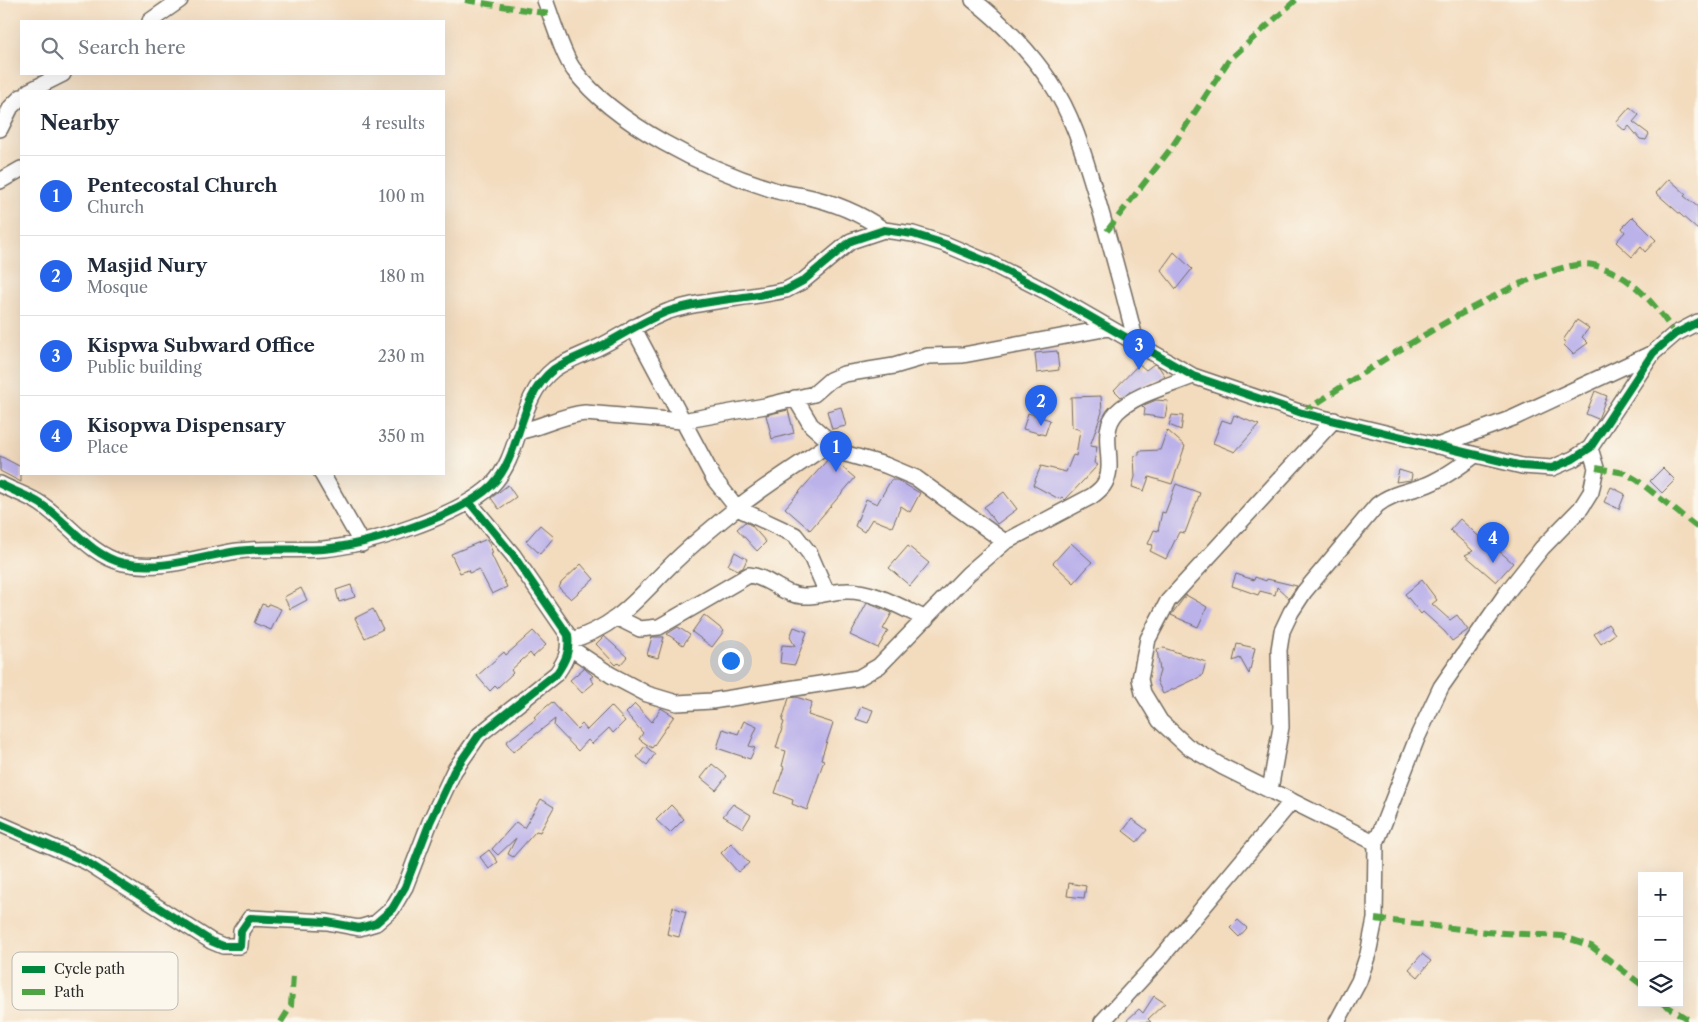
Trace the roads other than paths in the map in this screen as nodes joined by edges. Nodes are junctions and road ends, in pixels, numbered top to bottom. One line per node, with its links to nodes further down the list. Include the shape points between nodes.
1 (180, 0): 4 (street)
2 (545, 0): 11 (street, via 573,69 624,119 706,164 773,190 850,210)
3 (973, 0): 15 (street, via 999,23 1051,83 1070,117 1107,231)
4 (151, 20)
5 (61, 75): 6 (street)
6 (31, 90)
7 (20, 98): 8 (street, via 11,107)
8 (0, 129)
9 (20, 170): 10 (street)
10 (0, 182)
11 (884, 230): 13 (street, via 851,241 803,281 786,290 669,311); 14 (street, via 913,234 990,263)
12 (1698, 322): 16 (street, via 1675,334)
13 (633, 327): 20 (street); 21 (street, via 554,370 531,396)
14 (1109, 328): 15 (street); 18 (street, via 963,355 928,356 894,366 844,374 830,380 814,394)
15 (1136, 342): 17 (street)
16 (1653, 353): 23 (street, via 1513,418); 24 (street)
17 (1193, 376): 19 (street, via 1302,413); 30 (street, via 1120,409 1107,427 1108,469 1104,485 1092,496)
18 (795, 398): 20 (street); 22 (street, via 812,425)
19 (1334, 420): 23 (street); 36 (street, via 1168,602 1148,639 1142,661 1140,679 1143,693 1160,721 1187,746)
20 (682, 421): 21 (street, via 585,413 570,414 536,429); 29 (street, via 714,478)
21 (517, 432): 28 (street, via 506,466 492,484)
22 (830, 443): 29 (street); 30 (street, via 843,453 916,478)
23 (1438, 446): 25 (street)
24 (1590, 448): 25 (street, via 1552,468 1522,466); 39 (street, via 1596,468 1591,492 1581,508 1542,548 1508,591 1441,687 1417,738)
25 (1474, 456): 36 (street, via 1450,474 1429,484 1385,498 1304,592 1291,612 1282,631 1279,650 1281,727)
26 (323, 475): 31 (street)
27 (0, 484): 31 (street, via 41,504 92,547 121,562 155,566 232,552 322,549)
28 (469, 502): 31 (street); 35 (street, via 513,555 568,635)
29 (737, 508): 32 (street, via 795,535 810,554); 33 (street)
30 (1005, 542): 34 (street, via 968,574)
31 (362, 544)
32 (827, 593): 33 (street, via 803,596 789,593 762,578 749,575 659,627 640,629); 34 (street, via 846,590 863,594)
33 (618, 618): 35 (street)
34 (926, 619): 35 (street, via 879,666 858,678 678,704 647,694 618,679)
35 (569, 644): 38 (street, via 566,660 557,673 479,736 454,771 405,887 392,909 368,926 359,928 327,922 250,918 240,931 240,946 223,946 191,930 87,862)
36 (1270, 790): 37 (street)
37 (1292, 801): 39 (street); 40 (street, via 1159,960)
38 (0, 824)
39 (1376, 844): 41 (street, via 1375,919 1368,954 1359,981)
40 (1102, 1022)
41 (1337, 1022)

